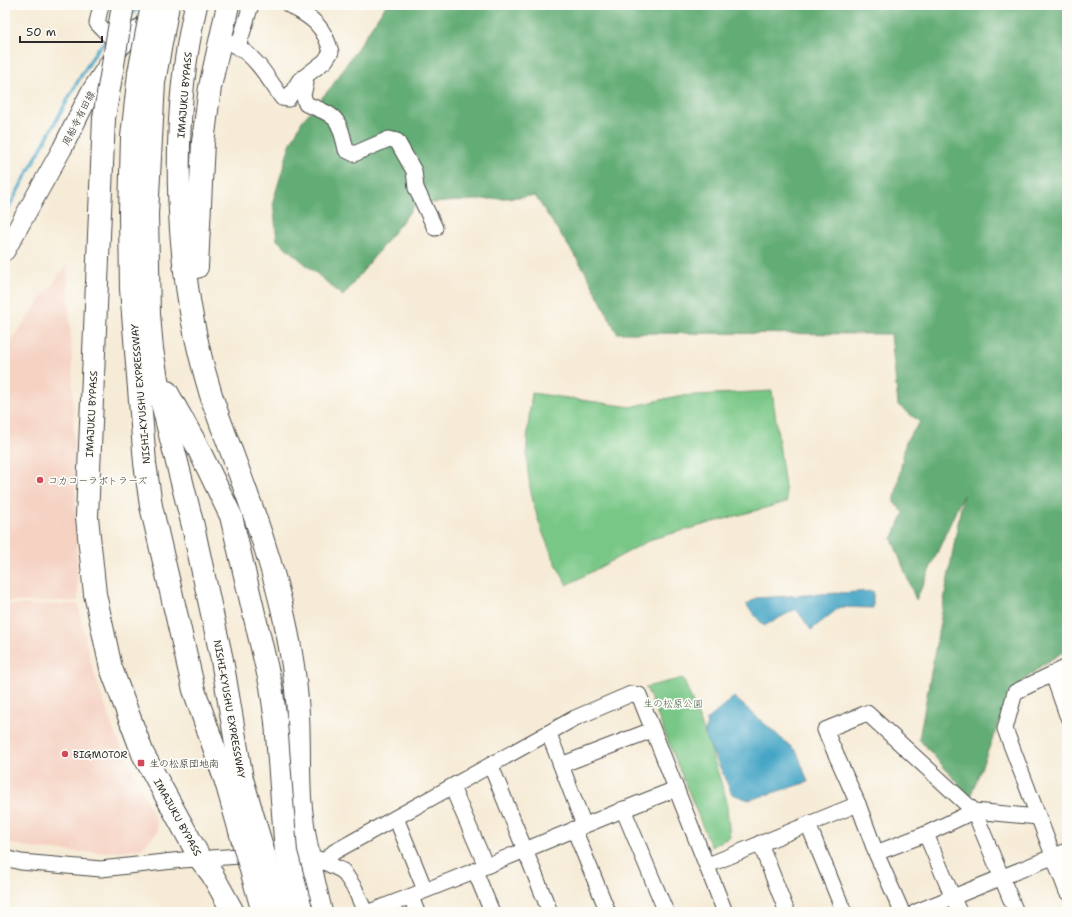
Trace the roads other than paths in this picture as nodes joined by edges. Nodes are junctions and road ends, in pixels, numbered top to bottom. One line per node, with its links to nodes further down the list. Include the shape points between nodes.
1 (101, 5): 11 (street, via 97,23)
2 (123, 5): 45 (highway, IMAJUKU BYPASS, bridge, via 104,118 86,517 94,594 111,668 144,754)
3 (152, 5): 17 (highway, NISHI-KYUSHU EXPRESSWAY, bridge, via 139,73 132,137 130,213 131,289)
4 (168, 5): 13 (highway, NISHI-KYUSHU EXPRESSWAY, bridge, via 154,82)
5 (173, 5): 11 (main road, 周船寺有田線, via 133,34)
6 (228, 5): 10 (highway)
7 (251, 5): 10 (street)
8 (289, 5): 12 (street, via 313,19 327,35 332,52)
9 (193, 15): 20 (highway, IMAJUKU BYPASS, via 184,71 180,139 179,201 186,271 192,316 209,389)
10 (230, 43): 12 (street, via 245,51 282,98 288,99); 20 (highway, via 210,87 203,142 196,274 207,354)
11 (120, 47): 16 (main road, 周船寺有田線, via 90,93)
12 (303, 79): 14 (street, via 306,83 306,104 330,113 339,123 346,150 354,154 389,139 397,141 414,171 416,188)
13 (150, 139): 15 (highway); 17 (highway, NISHI-KYUSHU EXPRESSWAY)
14 (435, 228)
15 (160, 243)
16 (5, 251)
17 (145, 356): 19 (highway); 28 (highway, NISHI-KYUSHU EXPRESSWAY, via 159,391 193,526 222,660); 28 (highway, NISHI-KYUSHU EXPRESSWAY, via 145,463 152,514 194,690)
18 (186, 412): 19 (highway)
19 (196, 444): 56 (highway, bridge, via 231,516 271,686 286,852)
20 (259, 527): 44 (highway, IMAJUKU BYPASS, via 277,583 293,666 297,701 300,798)
21 (1067, 667): 22 (street)
22 (1053, 675): 23 (street); 35 (street, via 1015,692 1005,729)
23 (1067, 715)
24 (652, 730): 25 (street, via 639,696 631,694 575,718); 26 (street); 30 (street)
25 (549, 734): 26 (street); 27 (street)
26 (561, 765): 37 (street)
27 (491, 766): 29 (street); 40 (street)
28 (234, 781): 54 (highway, NISHI-KYUSHU EXPRESSWAY, bridge); 55 (highway, NISHI-KYUSHU EXPRESSWAY, bridge)
29 (452, 788): 34 (street); 47 (street)
30 (676, 789): 32 (street); 46 (street)
31 (858, 804): 33 (street, via 825,730 867,712); 36 (street); 42 (street)
32 (623, 809): 37 (street); 64 (street)
33 (974, 811): 35 (street); 38 (street); 48 (street)
34 (396, 818): 44 (street, via 334,852); 49 (street)
35 (1038, 818): 41 (street)
36 (808, 824): 39 (street); 67 (street)
37 (579, 827): 40 (street); 63 (street)
38 (926, 834): 42 (street); 52 (street)
39 (760, 844): 46 (street); 66 (street)
40 (525, 850): 47 (street); 62 (street)
41 (1060, 853): 48 (street); 50 (street)
42 (876, 854): 68 (street)
43 (5, 858): 45 (street, via 21,862 101,869)
44 (315, 858): 45 (street, via 291,852); 57 (highway, IMAJUKU BYPASS); 58 (street, via 342,871 355,889)
45 (201, 860): 53 (highway, IMAJUKU BYPASS, via 212,874)
46 (708, 865): 65 (street)
47 (481, 869): 49 (street); 61 (street)
48 (1002, 877): 52 (street); 71 (street)
49 (425, 890): 51 (street)
50 (1067, 892)
51 (411, 897): 59 (street); 60 (street)
52 (953, 897): 69 (street); 70 (street)
53 (233, 912)
54 (263, 912)
55 (281, 912)
56 (302, 912)
57 (321, 912)
58 (365, 912)
59 (369, 912)
60 (418, 912)
61 (492, 912)
62 (550, 912)
63 (608, 912)
64 (666, 912)
65 (725, 912)
66 (787, 912)
67 (844, 912)
68 (902, 912)
69 (916, 912)
70 (959, 912)
71 (1016, 912)

